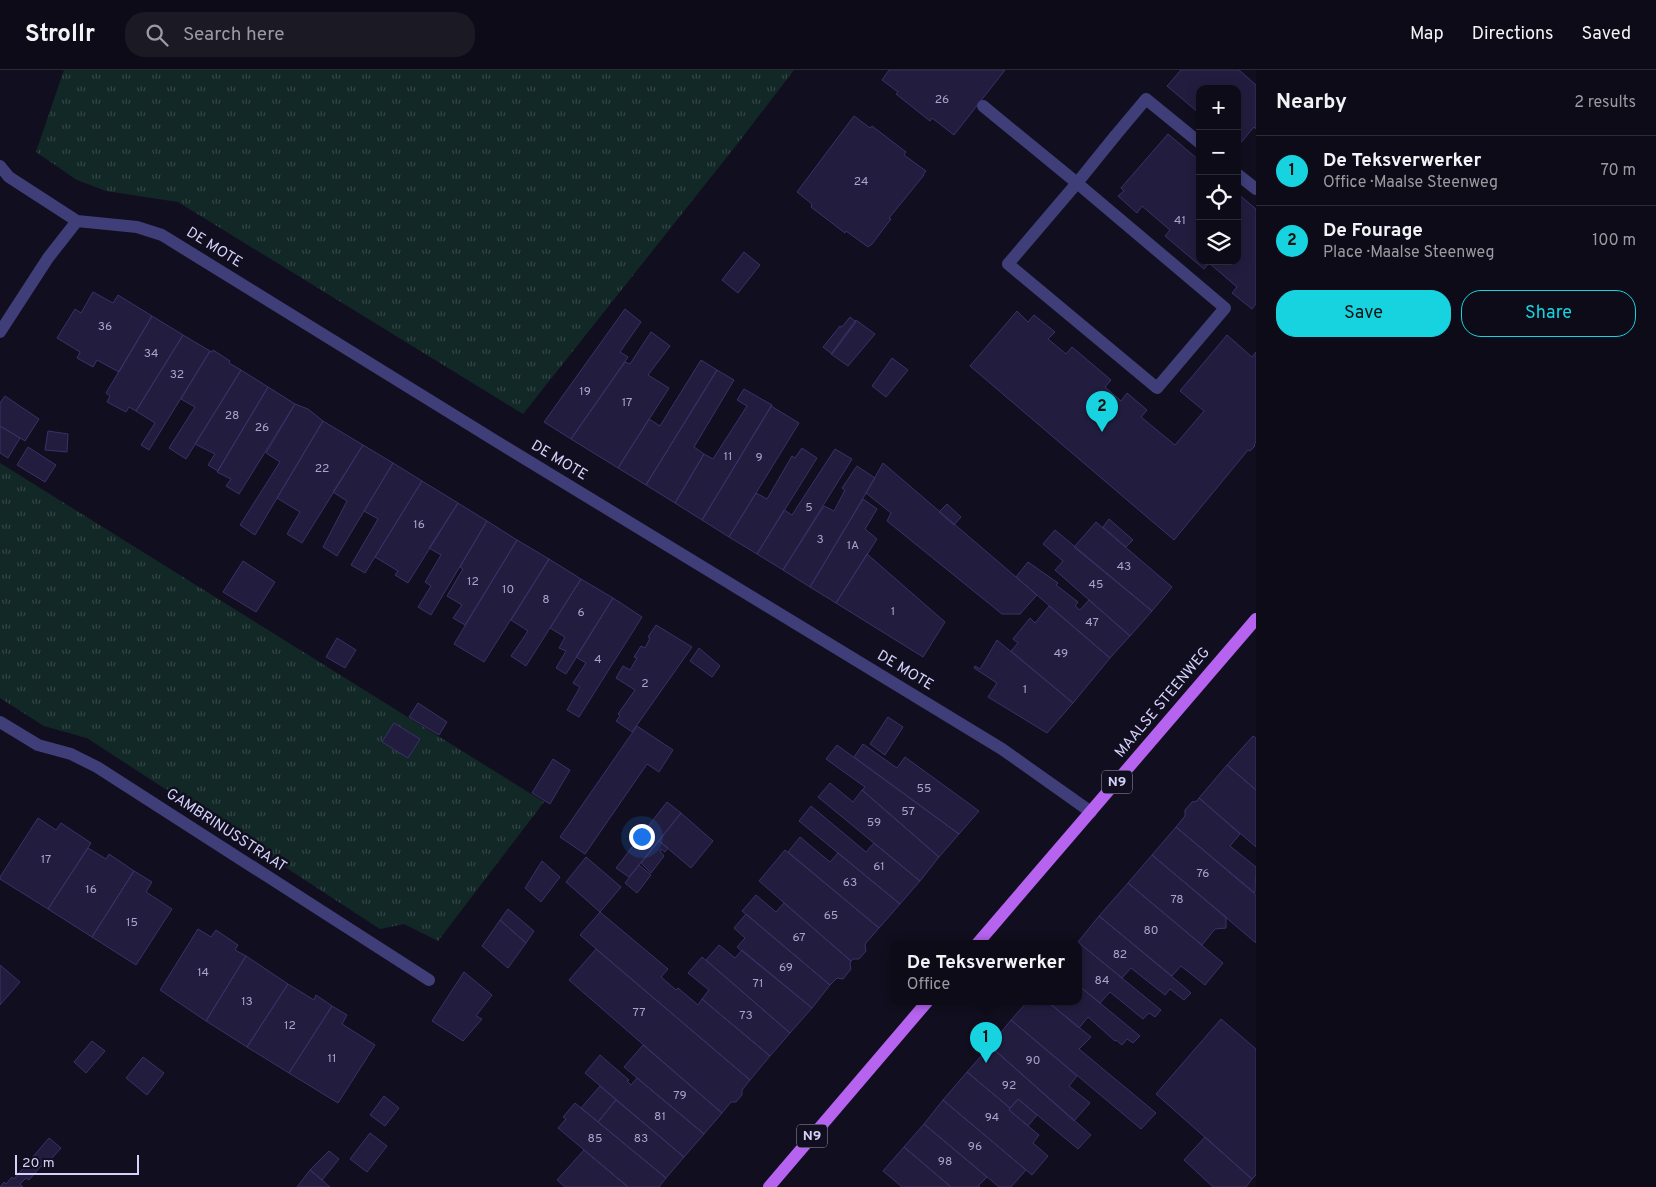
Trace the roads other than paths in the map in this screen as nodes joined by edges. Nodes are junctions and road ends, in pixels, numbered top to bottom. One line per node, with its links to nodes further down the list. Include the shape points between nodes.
1 (983, 106): 5 (street)
2 (1196, 140): 5 (street, via 1146,99)
3 (0, 166): 7 (street, DE MOTE, via 9,177)
4 (1238, 175): 6 (street)
5 (1077, 183): 5 (street, via 1225,308 1157,388 1008,264)
6 (1256, 189)
7 (77, 221): 8 (street, via 48,258); 11 (street, DE MOTE, via 137,227 162,236 1002,749)
8 (0, 332)
9 (1256, 619): 11 (main road, MAALSE STEENWEG / N9)
10 (0, 722): 13 (street, GAMBRINUSSTRAAT, via 38,745 71,754 98,767)
11 (1091, 812): 12 (main road, MAALSE STEENWEG / N9)
12 (980, 940)
13 (428, 980)
14 (924, 1005): 15 (main road, N9)
15 (769, 1187)

